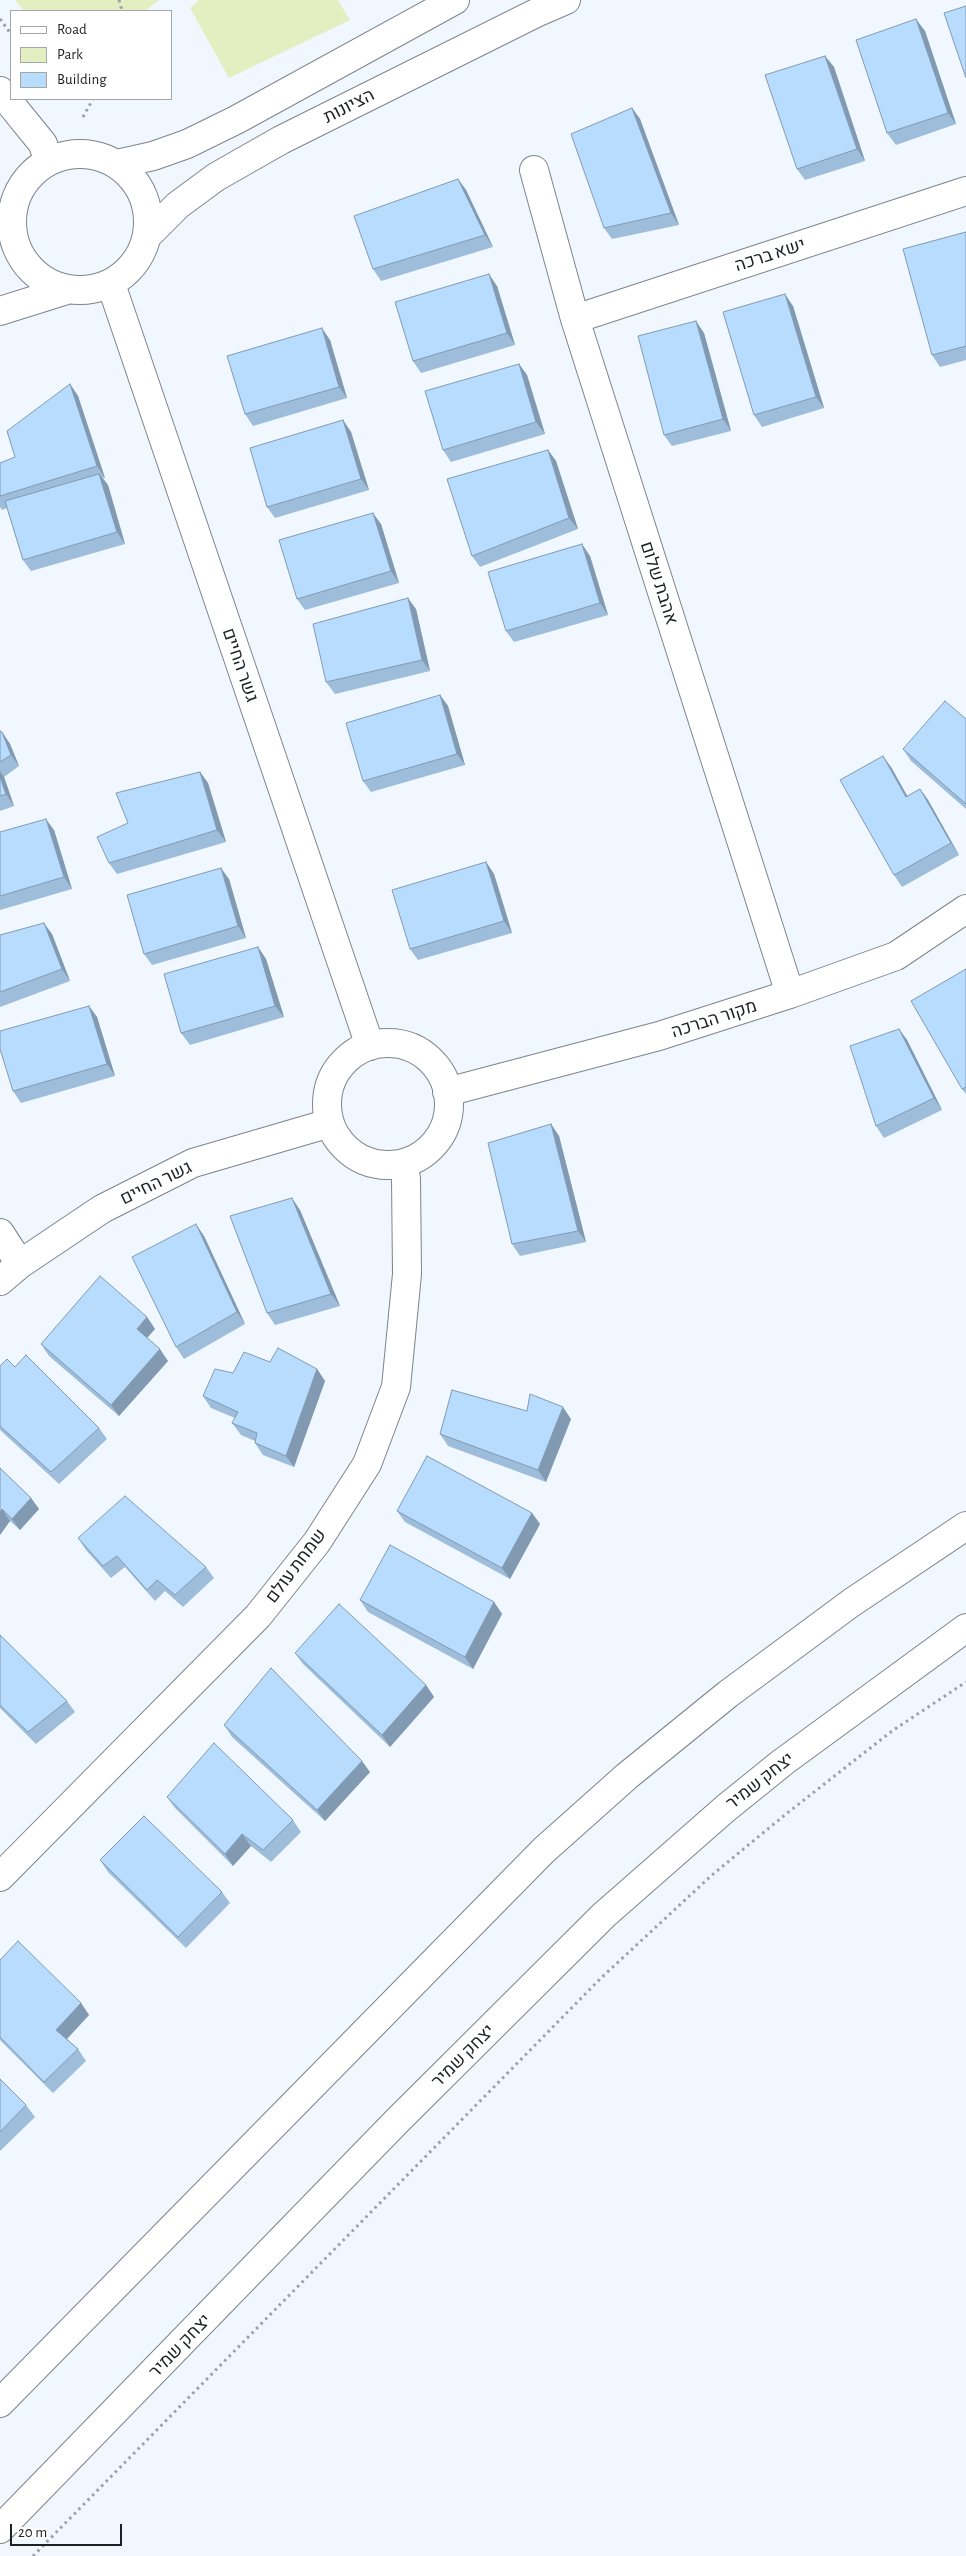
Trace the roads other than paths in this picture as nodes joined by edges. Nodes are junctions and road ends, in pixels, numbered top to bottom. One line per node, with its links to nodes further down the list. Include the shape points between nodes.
1 (455, 0): 5 (street, via 204,136 153,156)
2 (566, 0): 9 (street, הציונות, via 281,140 216,177 178,205)
3 (0, 91): 4 (street, via 43,144)
4 (48, 160): 5 (street, via 78,153 98,156); 8 (street, via 29,176 14,200)
5 (117, 164): 9 (street, via 143,195 148,214)
6 (534, 170): 13 (street, אהבת שלום)
7 (966, 191): 13 (street, ישא ברכה)
8 (5, 228): 11 (street, via 29,269 46,282)
9 (148, 235): 10 (street, via 128,272)
10 (111, 284): 11 (street, via 89,290); 16 (street, גשר החיים)
11 (67, 290): 12 (street)
12 (0, 311)
13 (575, 319): 15 (street, אהבת שלום)
14 (966, 909): 15 (street, מקור הברכה, via 896,956)
15 (790, 994): 17 (street, מקור הברכה, via 660,1036)
16 (370, 1046): 17 (street, via 398,1043 426,1056 444,1077); 18 (street, via 347,1057 330,1082 326,1112)
17 (447, 1092): 19 (street, via 449,1116 442,1136 423,1156)
18 (330, 1123): 19 (street, via 334,1134 349,1152 369,1164); 21 (street, גשר החיים, via 193,1163 102,1209)
19 (402, 1164): 24 (street, שמחת עולם, via 406,1178 407,1274 396,1387 367,1464 317,1542 258,1616)
20 (0, 1233): 21 (street)
21 (10, 1273)
22 (966, 1526): 25 (street, via 851,1603 728,1694 627,1776 551,1844)
23 (966, 1628): 26 (street, יצחק שמיר, via 776,1768 604,1915 397,2121)
24 (0, 1877)
25 (0, 2403)
26 (0, 2530)

